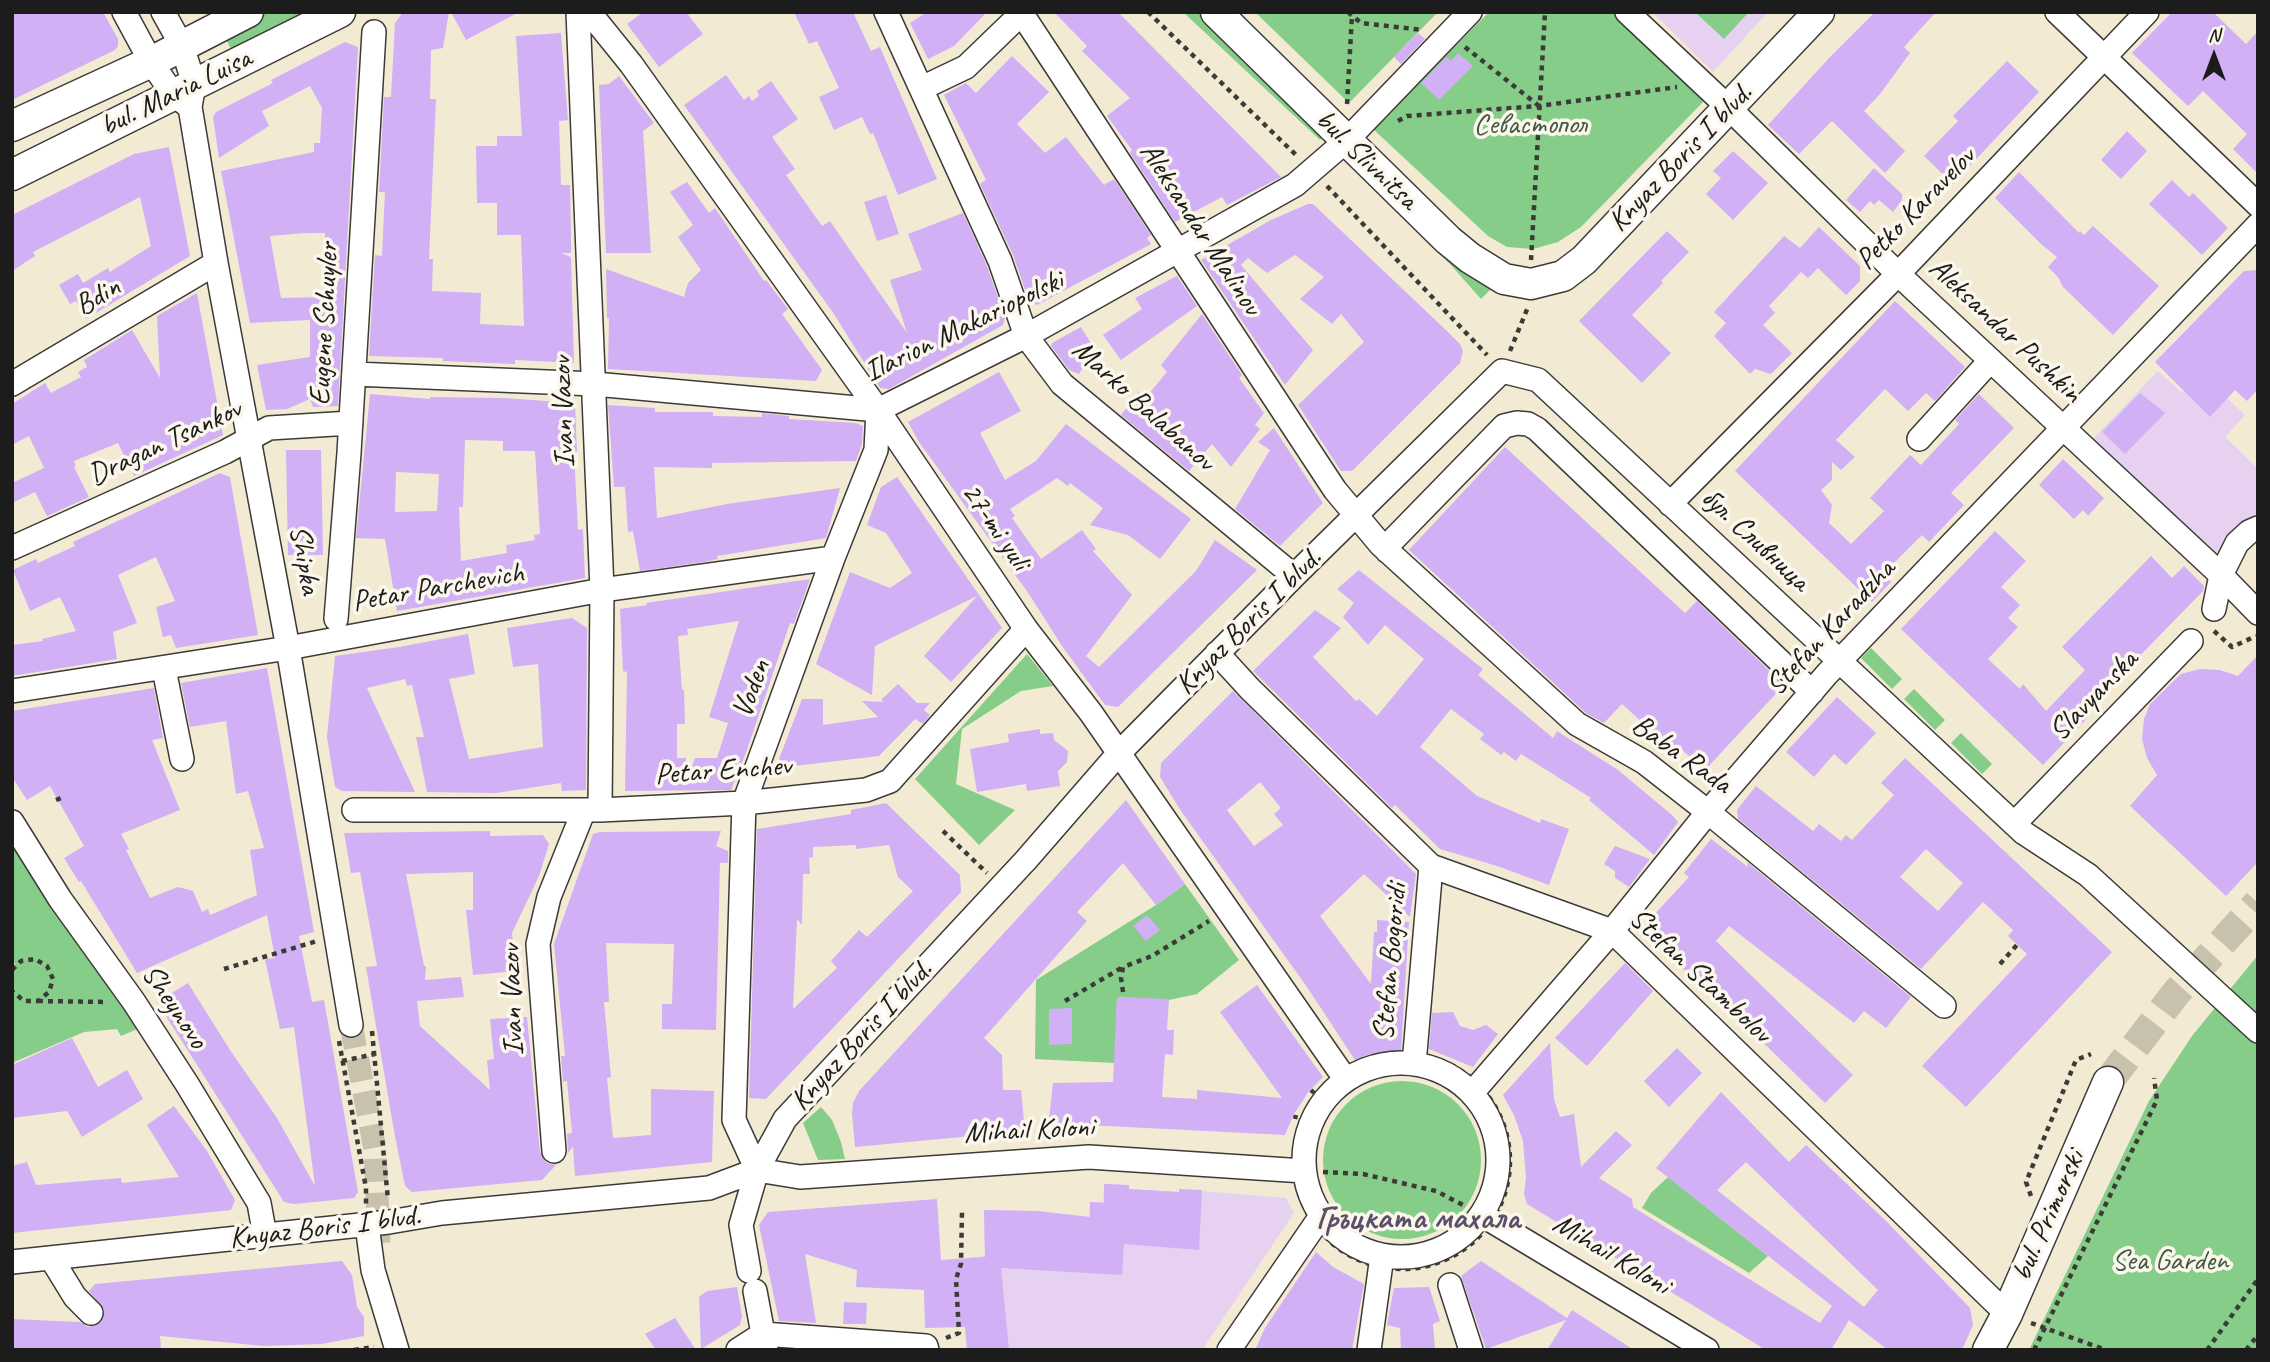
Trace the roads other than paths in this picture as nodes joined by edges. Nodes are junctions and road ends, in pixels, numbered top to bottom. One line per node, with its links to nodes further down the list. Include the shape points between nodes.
1 (124, 12): 18 (street)
2 (163, 12): 16 (street, Shipka)
3 (248, 12): 16 (main road, bul. Maria Luisa)
4 (340, 12): 20 (main road, bul. Maria Luisa)
5 (578, 12): 36 (street, Ivan Vazov)
6 (589, 12): 37 (street, 27-mi yuli)
7 (886, 12): 19 (street, Marko Balabanov)
8 (1216, 12): 23 (main road, bul. Slivnitsa)
9 (1470, 12): 23 (street, Ilarion Makariopolski)
10 (1627, 12): 21 (street, Aleksandar Pushkin)
11 (1819, 12): 21 (main road, Knyaz Boris I blvd.)
12 (2057, 12): 17 (street)
13 (2147, 12): 17 (street, Petko Karavelov)
14 (1022, 13): 19 (street, via 966,67); 27 (street, Aleksandar Malinov)
15 (374, 32): 34 (street, Eugene Schuyler)
16 (182, 46): 18 (main road, bul. Maria Luisa); 20 (street, Shipka)
17 (2104, 57): 25 (street); 29 (street, Petko Karavelov)
18 (151, 62): 20 (street); 22 (main road, bul. Maria Luisa)
19 (922, 88): 31 (street, Marko Balabanov, via 1000,261)
20 (186, 95): 24 (main road, bul. Maria Luisa); 28 (street, Shipka)
21 (1729, 108): 29 (street, Aleksandar Pushkin); 30 (main road, Knyaz Boris I blvd., via 1584,260 1563,276)
22 (12, 127)
23 (1339, 134): 27 (street, Ilarion Makariopolski, via 1295,185); 30 (main road, bul. Slivnitsa, via 1469,258 1504,279)
24 (12, 175)
25 (2258, 205)
26 (2258, 225): 39 (street, Stefan Karadzha)
27 (1177, 253): 31 (street, Ilarion Makariopolski); 43 (street, Aleksandar Malinov, via 1326,477)
28 (216, 263): 35 (street, Bdin); 41 (street, Shipka)
29 (1898, 274): 32 (street, Aleksandar Pushkin); 42 (street, Petko Karavelov)
30 (1531, 284)
31 (1026, 336): 37 (street, Ilarion Makariopolski); 49 (street, Marko Balabanov, via 1062,384)
32 (1990, 361): 39 (street, Aleksandar Pushkin); 40 (street)
33 (1502, 371): 42 (street, бул. Сливница, via 1538,380); 43 (street, Knyaz Boris I blvd.)
34 (354, 374): 36 (street, Ilarion Makariopolski); 38 (street, Eugene Schuyler)
35 (12, 384)
36 (595, 384): 37 (street, Ilarion Makariopolski); 50 (street, Ivan Vazov)
37 (878, 410): 47 (street, Voden, via 876,450); 53 (street, 27-mi yuli)
38 (351, 423): 41 (street, Dragan Tsankov, via 269,428); 52 (street, Eugene Schuyler)
39 (2062, 428): 48 (street, Aleksandar Pushkin); 56 (street, Stefan Karadzha)
40 (1919, 439)
41 (250, 440): 45 (street, Dragan Tsankov); 54 (street, Shipka)
42 (1670, 504): 56 (street, бул. Сливница)
43 (1357, 516): 46 (street, Baba Rada); 49 (street, Knyaz Boris I blvd.)
44 (2258, 528): 48 (street, via 2237,544)
45 (12, 548)
46 (1387, 551): 59 (street, via 1504,426 1528,424); 65 (street, Baba Rada, via 1577,724 1644,762)
47 (833, 558): 50 (street, Petar Parchevich); 62 (street, Voden)
48 (2221, 575): 51 (street, Aleksandar Pushkin); 67 (street, Slavyanska, via 2204,624)
49 (1294, 576): 55 (street, Knyaz Boris I blvd.)
50 (602, 590): 54 (street, Petar Parchevich); 64 (street, Ivan Vazov)
51 (2258, 613)
52 (336, 619)
53 (1026, 629): 60 (street, 27-mi yuli); 62 (street, Petar Enchev, via 890,781 866,790)
54 (288, 648): 57 (street, Petar Parchevich); 71 (street, Shipka)
55 (1217, 653): 60 (street, Knyaz Boris I blvd.); 68 (street, Stefan Stambolov)
56 (1839, 662): 59 (street, Stefan Karadzha); 67 (street, бул. Сливница)
57 (164, 669): 58 (street, Petar Parchevich); 61 (street)
58 (12, 691)
59 (1812, 692): 65 (street, Stefan Karadzha)
60 (1119, 754): 74 (street, 27-mi yuli); 78 (street, Knyaz Boris I blvd., via 785,1119)
61 (182, 760)
62 (744, 803): 64 (street, Petar Enchev); 78 (street, Voden, via 734,1119)
63 (354, 810): 64 (street, Petar Enchev)
64 (592, 810): 77 (street, Ivan Vazov, via 550,898 538,944)
65 (1709, 812): 69 (street, Stefan Karadzha); 70 (street, Baba Rada)
66 (12, 822): 83 (street, Sheynovo, via 183,1077 260,1203)
67 (2014, 824): 72 (street, бул. Сливница, via 2088,875)
68 (1431, 866): 69 (street, Stefan Stambolov); 73 (street, Stefan Bogoridi)
69 (1612, 931): 76 (street, Stefan Karadzha); 89 (street, Stefan Stambolov)
70 (1944, 1006)
71 (345, 1030)
72 (2258, 1031)
73 (1414, 1059): 74 (street); 76 (street)
74 (1343, 1076): 79 (street, via 1317,1111)
75 (2108, 1082): 89 (main road, bul. Primorski)
76 (1476, 1089): 80 (street, via 1492,1125 1499,1161)
77 (554, 1151)
78 (757, 1170): 79 (street, Mihail Koloni, via 800,1177 1089,1157); 82 (street, Knyaz Boris I blvd., via 709,1188); 90 (street, via 741,1225)
79 (1300, 1170): 81 (street)
80 (1488, 1218): 85 (street, via 1439,1250); 97 (street, Mihail Koloni)
81 (1317, 1220): 85 (street); 94 (street)
82 (367, 1224): 83 (street, Knyaz Boris I blvd.); 92 (street, via 373,1270)
83 (265, 1236): 84 (street, Knyaz Boris I blvd.)
84 (51, 1258): 86 (street, Knyaz Boris I blvd.); 88 (street, via 75,1297)
85 (1381, 1261): 95 (street)
86 (12, 1262)
87 (1450, 1285): 96 (street)
88 (91, 1313)
89 (2007, 1314): 98 (main road, bul. Primorski)
90 (765, 1342): 91 (street); 93 (street)
91 (926, 1348)
92 (397, 1350)
93 (738, 1350)
94 (1229, 1350)
95 (1369, 1350)
96 (1471, 1350)
97 (1707, 1350)
98 (1988, 1350)

